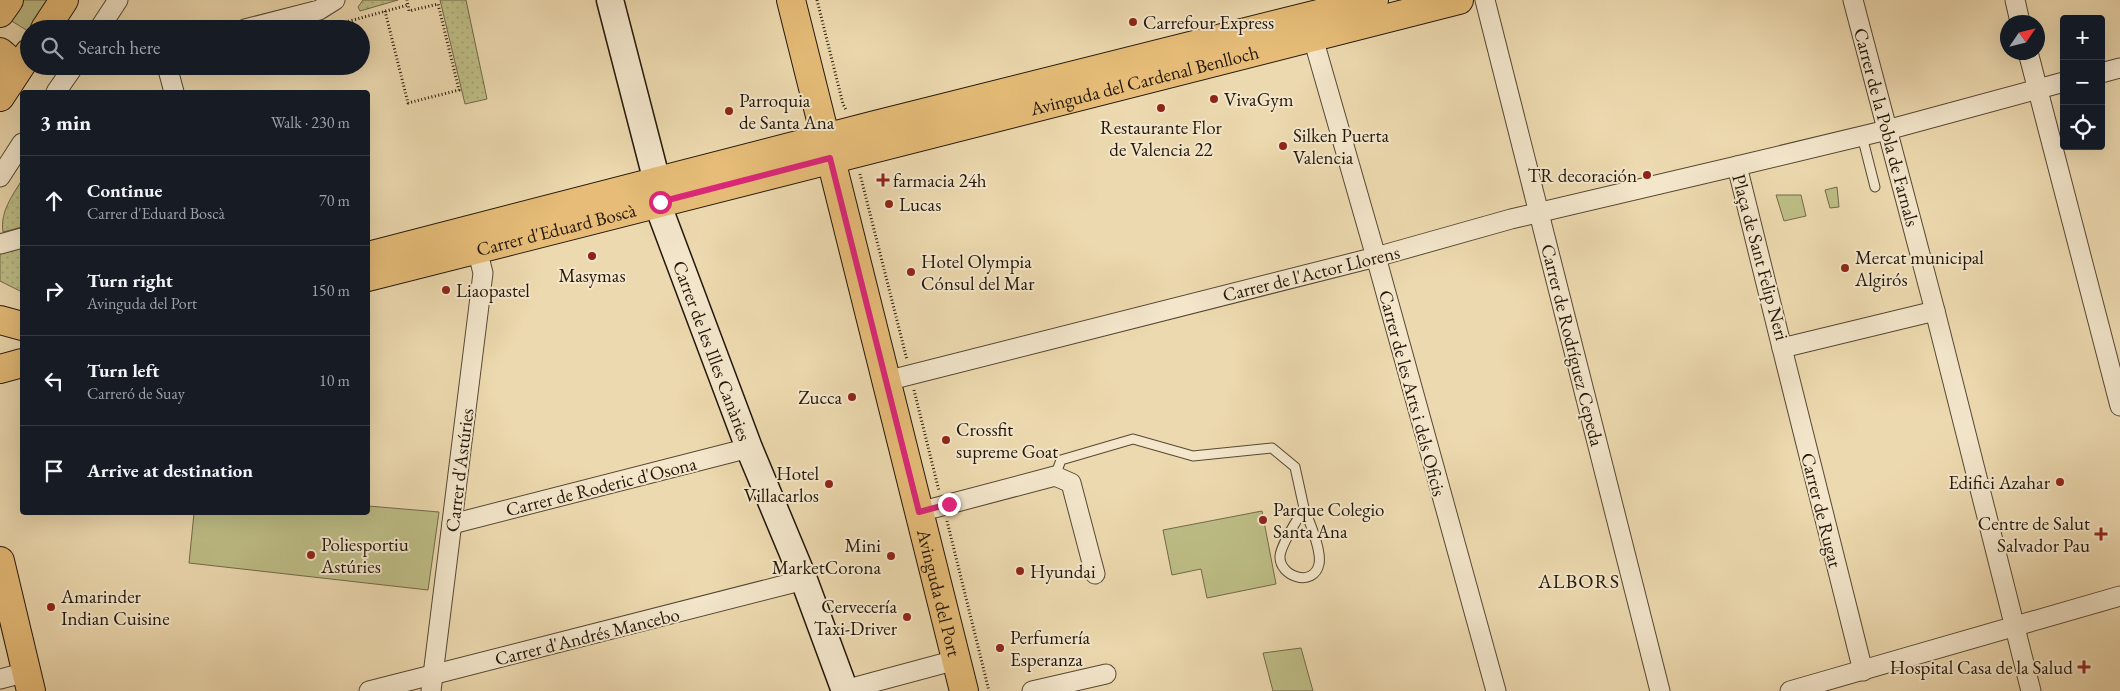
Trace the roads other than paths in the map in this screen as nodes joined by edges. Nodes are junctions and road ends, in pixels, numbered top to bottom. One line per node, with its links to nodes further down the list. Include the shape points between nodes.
1 (9, 0): 12 (main road)
2 (64, 0): 14 (main road)
3 (118, 0): 15 (street)
4 (335, 0): 16 (street, via 319,10)
5 (610, 0): 37 (street, Carrer de les Illes Canàries)
6 (791, 0): 33 (main road, Avinguda del Port)
7 (1459, 0): 17 (main road, Avinguda del Cardenal Benlloch)
8 (1485, 0): 38 (street, Carrer de Rodríguez Cepeda)
9 (1853, 0): 30 (street, Carrer de la Pobla de Farnals)
10 (2015, 0): 13 (street)
11 (1362, 2): 33 (main road, Avinguda del Cardenal Benlloch)
12 (0, 13)
13 (2018, 15)
14 (51, 20)
15 (104, 20)
16 (280, 20)
17 (1313, 38): 33 (main road, Avinguda del Cardenal Benlloch); 43 (street, Carrer de les Arts i dels Oficis)
18 (0, 52): 29 (main road, via 11,64 11,79)
19 (2030, 60): 26 (street)
20 (20, 66): 29 (main road)
21 (2120, 68): 22 (street)
22 (2105, 72)
23 (68, 75): 27 (street)
24 (169, 75): 28 (street)
25 (2060, 83): 26 (street, Plaça de Sant Felip Neri)
26 (2037, 89): 30 (street, Plaça de Sant Felip Neri); 52 (street)
27 (57, 90)
28 (173, 90)
29 (3, 91)
30 (1887, 130): 31 (street, Plaça de Sant Felip Neri); 45 (street, Carrer de la Pobla de Farnals)
31 (1862, 136): 34 (street, Plaça de Sant Felip Neri); 36 (lane)
32 (20, 146): 35 (street)
33 (827, 148): 37 (main road, Carrer d'Eduard Boscà); 51 (main road, Avinguda del Port)
34 (1737, 166): 38 (street, Carrer de l'Actor Llorens); 48 (street, Plaça de Sant Felip Neri)
35 (0, 177)
36 (1876, 187)
37 (658, 192): 41 (main road, Carrer d'Eduard Boscà); 42 (main road, Carrer d'Eduard Boscà); 53 (street, Carrer de les Illes Canàries, via 662,216)
38 (1539, 213): 43 (street, Carrer de l'Actor Llorens); 74 (street, Carrer de Rodríguez Cepeda)
39 (20, 239): 40 (street)
40 (0, 244)
41 (477, 249): 44 (main road, Carrer d'Eduard Boscà); 57 (street, Carrer d'Astúries, via 483,273)
42 (370, 256)
43 (1376, 257): 51 (street, Carrer de l'Actor Llorens); 73 (street, Carrer de les Arts i dels Oficis)
44 (370, 276)
45 (1935, 311): 48 (street, Plaça de Sant Felip Neri); 62 (street, Carrer de la Pobla de Farnals)
46 (0, 320): 47 (main road)
47 (20, 325)
48 (1782, 348): 64 (street, Carrer de Rugat)
49 (20, 364): 50 (main road)
50 (0, 369)
51 (898, 375): 56 (main road, Avinguda del Port)
52 (2120, 406)
53 (749, 448): 57 (street, Carrer de Roderic d'Osona); 60 (street, Carrer de les Illes Canàries)
54 (1055, 476): 55 (lane, via 1062,460 1133,440 1193,456 1272,448 1294,467); 56 (street); 59 (street, via 1071,483)
55 (1304, 508): 55 (lane, via 1319,552 1319,563 1316,571 1303,578 1287,571 1281,564 1280,554)
56 (919, 512): 63 (main road, Avinguda del Port)
57 (452, 524): 68 (street, Carrer d'Astúries)
58 (0, 561): 67 (main road)
59 (1095, 574)
60 (804, 580): 68 (street, Carrer d'Andrés Mancebo); 70 (street, Carrer de les Illes Canàries)
61 (2120, 596): 62 (street)
62 (2015, 627): 64 (street); 76 (street, Carrer de la Pobla de Farnals)
63 (956, 660): 70 (street); 71 (main road, Avinguda del Port)
64 (1863, 671): 75 (street)
65 (1106, 674): 72 (street)
66 (0, 679): 67 (street)
67 (29, 682)
68 (433, 683): 69 (street, Carrer d'Andrés Mancebo)
69 (369, 691)
70 (844, 691)
71 (964, 691)
72 (1032, 691)
73 (1496, 691)
74 (1660, 691)
75 (1790, 691)
76 (2031, 691)

